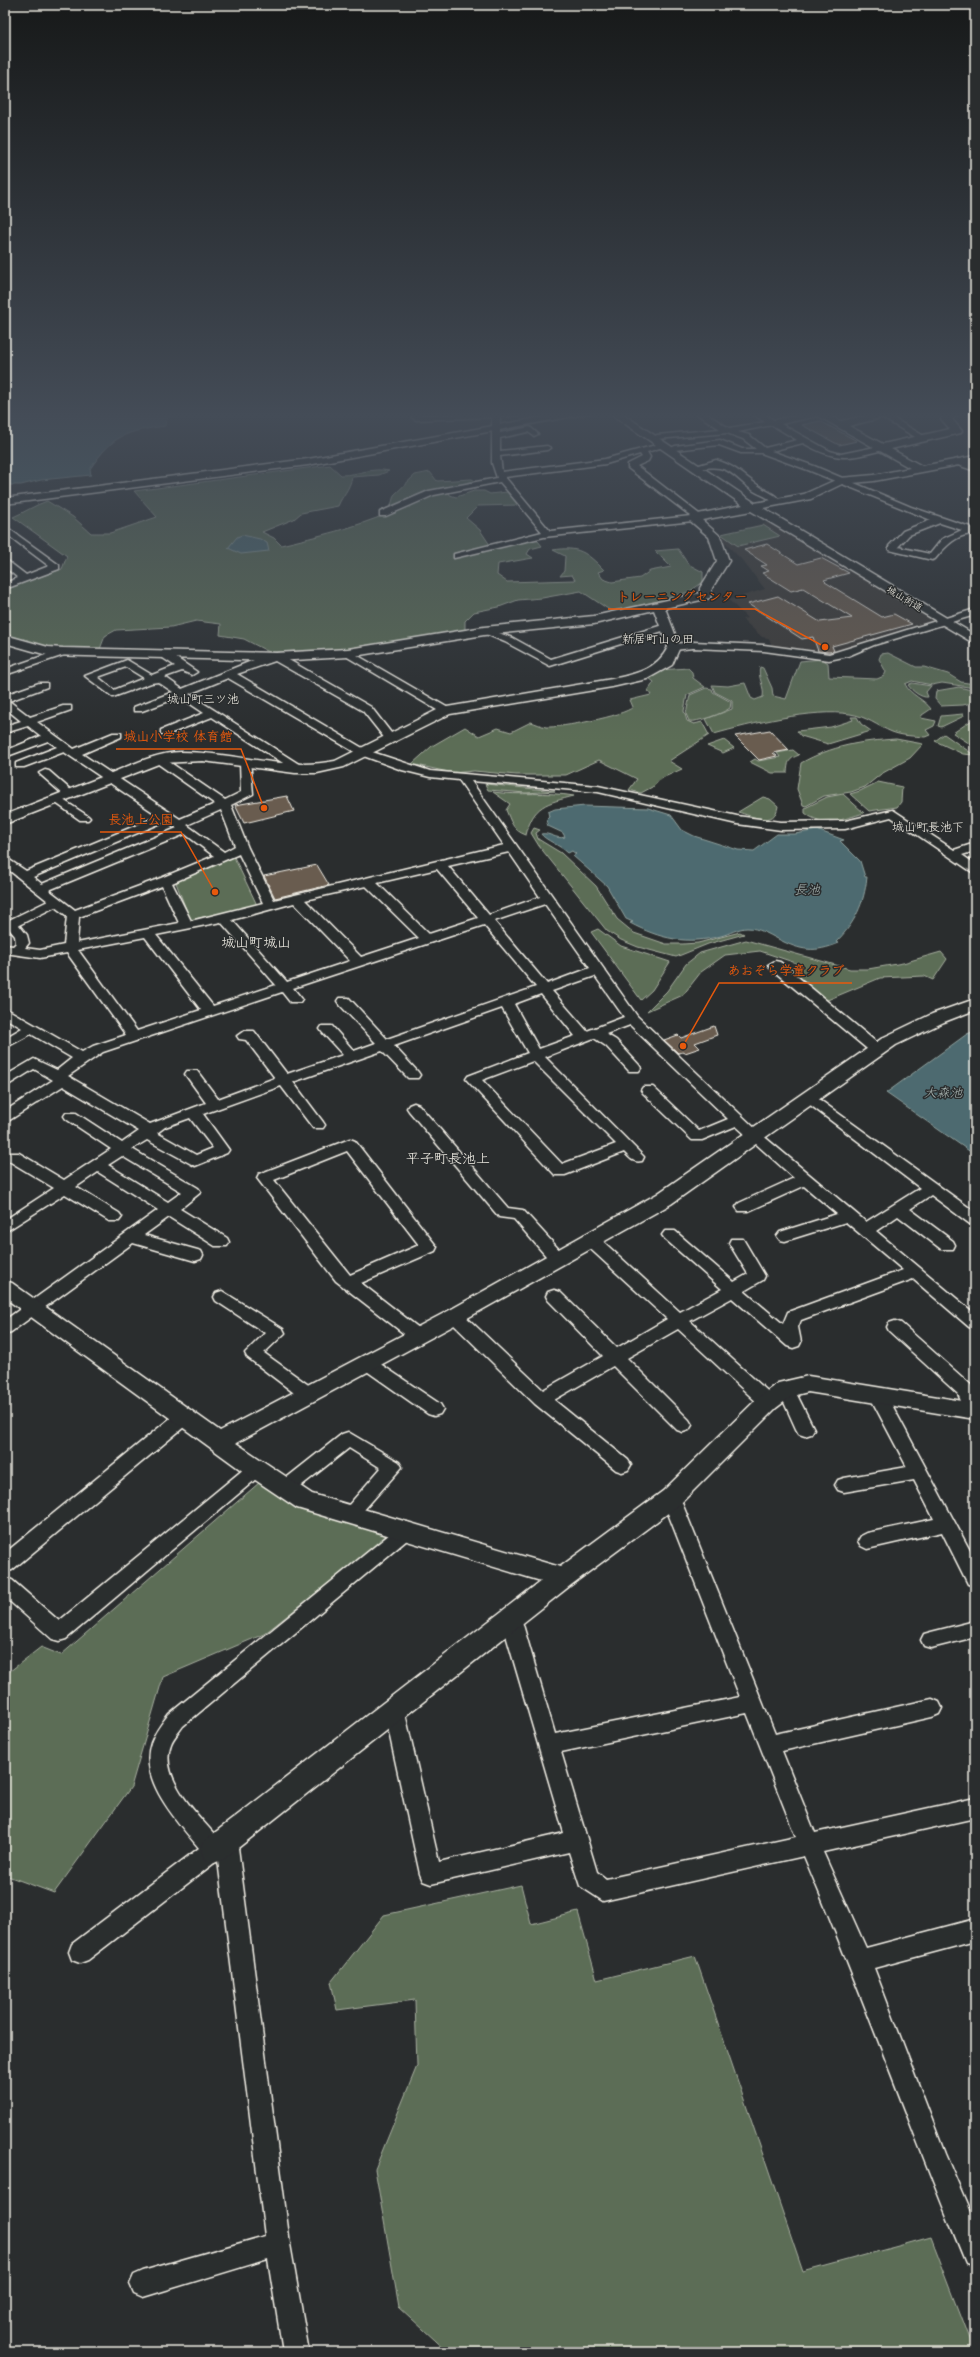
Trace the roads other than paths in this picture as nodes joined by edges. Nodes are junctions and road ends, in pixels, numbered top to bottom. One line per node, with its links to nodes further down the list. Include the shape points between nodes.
1 (538, 522): 9 (street)
2 (659, 522): 9 (street)
3 (700, 522): 14 (street, via 714,536 723,561 706,588 706,595)
4 (783, 522): 16 (street, 城山街道)
5 (934, 522): 8 (street, via 906,533 892,548 932,557 945,541)
6 (949, 522): 8 (street)
7 (5, 530): 12 (street, via 56,567)
8 (972, 531)
9 (548, 534): 10 (street)
10 (457, 556)
11 (5, 562): 12 (street)
12 (25, 578): 13 (street)
13 (5, 586)
14 (658, 606): 17 (street); 18 (street, via 594,620)
15 (975, 612): 16 (street)
16 (948, 620): 19 (street, 城山街道); 21 (street, 城山街道); 22 (street, via 829,657 764,648 693,645)
17 (666, 626): 18 (street, via 550,663 509,640); 22 (street)
18 (484, 632): 24 (street)
19 (975, 633)
20 (5, 639): 23 (street, via 47,651)
21 (975, 640)
22 (674, 647): 38 (street, via 667,662 642,676)
23 (63, 652): 25 (street); 28 (street)
24 (348, 653): 26 (street); 38 (street)
25 (166, 654): 26 (street); 27 (street, via 165,656)
26 (276, 656): 30 (street); 47 (street, via 367,709)
27 (182, 667): 29 (street); 31 (street)
28 (5, 672)
29 (192, 672)
30 (228, 673): 33 (street); 49 (street)
31 (154, 680): 31 (street, via 113,694 90,676 127,663); 33 (street, via 160,679)
32 (43, 685): 34 (street)
33 (181, 693): 37 (street); 39 (street)
34 (5, 699)
35 (5, 703): 41 (street)
36 (68, 708): 41 (street)
37 (138, 709)
38 (446, 711): 47 (street)
39 (213, 713): 40 (street); 43 (street)
40 (222, 720): 45 (street); 54 (street)
41 (29, 722): 42 (street); 46 (street)
42 (5, 730)
43 (165, 732)
44 (117, 735): 48 (street)
45 (185, 735)
46 (49, 737): 48 (street); 50 (street)
47 (390, 738): 49 (street)
48 (71, 750): 53 (street); 56 (street)
49 (362, 752): 54 (street, via 328,767); 57 (street, via 406,768)
50 (6, 754)
51 (158, 759): 52 (street, via 192,756); 56 (street); 59 (street)
52 (246, 762): 54 (street); 59 (street, via 247,794)
53 (20, 765)
54 (301, 770)
55 (45, 773): 58 (street)
56 (109, 778): 58 (street); 60 (street)
57 (463, 778): 64 (street); 67 (street, via 598,789 737,820 781,826 845,825 893,813)
58 (63, 796): 61 (street); 62 (street)
59 (225, 805): 63 (street); 66 (street)
60 (168, 816): 63 (street); 72 (street)
61 (84, 818)
62 (5, 820)
63 (182, 826): 68 (street); 75 (street)
64 (513, 847): 70 (street); 76 (street)
65 (975, 847): 67 (street)
66 (242, 848): 68 (street); 79 (street)
67 (954, 854): 71 (street)
68 (222, 856): 73 (street)
69 (5, 861): 72 (street)
70 (440, 864): 74 (street); 82 (street)
71 (975, 870)
72 (25, 876): 75 (street)
73 (165, 881): 80 (street); 83 (street)
74 (369, 882): 77 (street); 85 (street)
75 (41, 889): 78 (street)
76 (548, 898): 82 (street); 90 (street)
77 (297, 899): 79 (street); 88 (street)
78 (56, 902): 80 (street); 87 (street, via 11,924 23,942)
79 (270, 905): 81 (street)
80 (73, 915): 86 (street)
81 (224, 918): 83 (street); 91 (street)
82 (484, 919): 85 (street); 92 (street)
83 (187, 926): 84 (street)
84 (148, 933): 86 (street); 98 (street)
85 (426, 938): 88 (street)
86 (70, 948): 87 (street, via 40,954); 104 (street)
87 (11, 950)
88 (358, 962): 91 (street)
89 (775, 965): 107 (street)
90 (598, 970): 92 (street); 99 (street)
91 (285, 987): 93 (street); 98 (street)
92 (543, 988): 95 (street); 102 (street)
93 (295, 999)
94 (344, 1001): 106 (street)
95 (505, 1001): 106 (street); 108 (street)
96 (975, 1004): 107 (street, via 915,1028)
97 (5, 1012): 100 (street)
98 (210, 1012): 104 (street)
99 (632, 1019): 102 (street); 124 (street)
100 (31, 1028): 105 (street); 110 (street)
101 (327, 1029): 109 (street)
102 (590, 1035): 108 (street); 111 (street, via 611,1043)
103 (244, 1036): 115 (street, via 249,1034)
104 (134, 1037): 110 (street, via 98,1049)
105 (5, 1044)
106 (385, 1044): 109 (street); 113 (street)
107 (877, 1050): 118 (street)
108 (536, 1056): 128 (street); 128 (street, via 473,1079 560,1171)
109 (352, 1057): 115 (street)
110 (82, 1058): 114 (street)
111 (634, 1068)
112 (192, 1074): 119 (street)
113 (413, 1075)
114 (61, 1078): 116 (street, via 34,1063); 123 (street); 126 (street)
115 (285, 1081): 119 (street); 125 (street)
116 (5, 1082)
117 (648, 1090): 124 (street, via 697,1137)
118 (808, 1098): 127 (street); 135 (street)
119 (215, 1105): 121 (street)
120 (414, 1108): 152 (street, via 504,1213 518,1214)
121 (194, 1112): 126 (street); 126 (street, via 222,1150 218,1153 195,1161)
122 (71, 1116): 129 (street)
123 (5, 1118)
124 (738, 1120): 127 (street)
125 (318, 1125)
126 (147, 1131): 129 (street)
127 (756, 1137): 133 (street); 147 (street, via 664,1199)
128 (626, 1146): 131 (street)
129 (121, 1149): 132 (street); 138 (street, via 193,1192)
130 (14, 1157): 134 (street)
131 (637, 1157)
132 (97, 1165): 134 (street); 138 (street)
133 (805, 1179): 136 (street); 139 (street)
134 (63, 1188): 140 (street); 142 (street)
135 (931, 1188): 137 (street); 141 (street)
136 (744, 1207)
137 (899, 1209): 143 (street); 150 (street)
138 (168, 1210): 146 (street); 148 (street)
139 (849, 1216): 143 (street); 145 (street)
140 (114, 1217)
141 (975, 1220)
142 (5, 1227)
143 (866, 1230): 153 (street)
144 (670, 1235): 156 (street)
145 (785, 1236)
146 (132, 1237): 151 (street); 159 (street)
147 (590, 1239): 152 (street); 161 (street)
148 (221, 1242)
149 (737, 1243): 156 (street, via 757,1276)
150 (947, 1245)
151 (195, 1255)
152 (558, 1259): 160 (street)
153 (915, 1272): 156 (street, via 794,1316 790,1327 793,1342); 162 (street)
154 (349, 1282): 154 (street, via 342,1277 264,1178 350,1144 429,1247); 165 (street)
155 (5, 1288): 159 (street)
156 (732, 1289): 161 (street)
157 (554, 1296): 166 (street)
158 (222, 1297): 168 (street, via 277,1333 253,1353)
159 (32, 1308): 164 (street); 174 (street)
160 (455, 1316): 165 (street); 171 (street)
161 (677, 1321): 166 (street); 170 (street)
162 (975, 1323)
163 (895, 1327): 173 (street, via 965,1390)
164 (5, 1328)
165 (418, 1336): 167 (street)
166 (614, 1356): 171 (street); 175 (street)
167 (367, 1363): 168 (street); 172 (street)
168 (308, 1394): 177 (street)
169 (878, 1395): 170 (street, via 808,1384); 173 (street); 180 (street)
170 (777, 1396): 176 (street); 183 (street)
171 (541, 1399): 178 (street)
172 (434, 1409)
173 (974, 1410)
174 (184, 1417): 177 (street); 188 (street)
175 (683, 1425)
176 (805, 1429)
177 (219, 1442): 179 (street)
178 (622, 1464)
179 (256, 1469): 182 (street); 191 (street, via 60,1632)
180 (919, 1472): 181 (street); 185 (street)
181 (844, 1485)
182 (286, 1488): 184 (street, via 305,1501); 184 (street, via 348,1439 393,1467)
183 (671, 1498): 189 (street); 195 (street)
184 (350, 1514): 186 (street)
185 (946, 1524): 187 (street); 190 (street)
186 (407, 1530): 189 (street); 202 (street, via 176,1720 160,1746 160,1777 168,1793)
187 (867, 1541)
188 (5, 1564)
189 (563, 1578): 192 (street)
190 (975, 1578)
191 (5, 1586)
192 (511, 1618): 197 (street); 198 (street)
193 (975, 1629): 194 (street)
194 (931, 1640)
195 (753, 1703): 198 (street); 199 (street)
196 (932, 1708): 199 (street)
197 (394, 1709): 201 (street, via 431,1874); 202 (street)
198 (548, 1745): 201 (street)
199 (770, 1745): 203 (street)
200 (975, 1808): 203 (street)
201 (576, 1840): 203 (street, via 588,1879 603,1890)
202 (220, 1845): 205 (street); 207 (street)
203 (810, 1846): 206 (street)
204 (975, 1930): 206 (street)
205 (80, 1952)
206 (860, 1961): 208 (street, via 934,2156)
207 (278, 2244): 209 (street); 210 (street)
208 (975, 2254)
209 (143, 2284)
210 (296, 2352)

